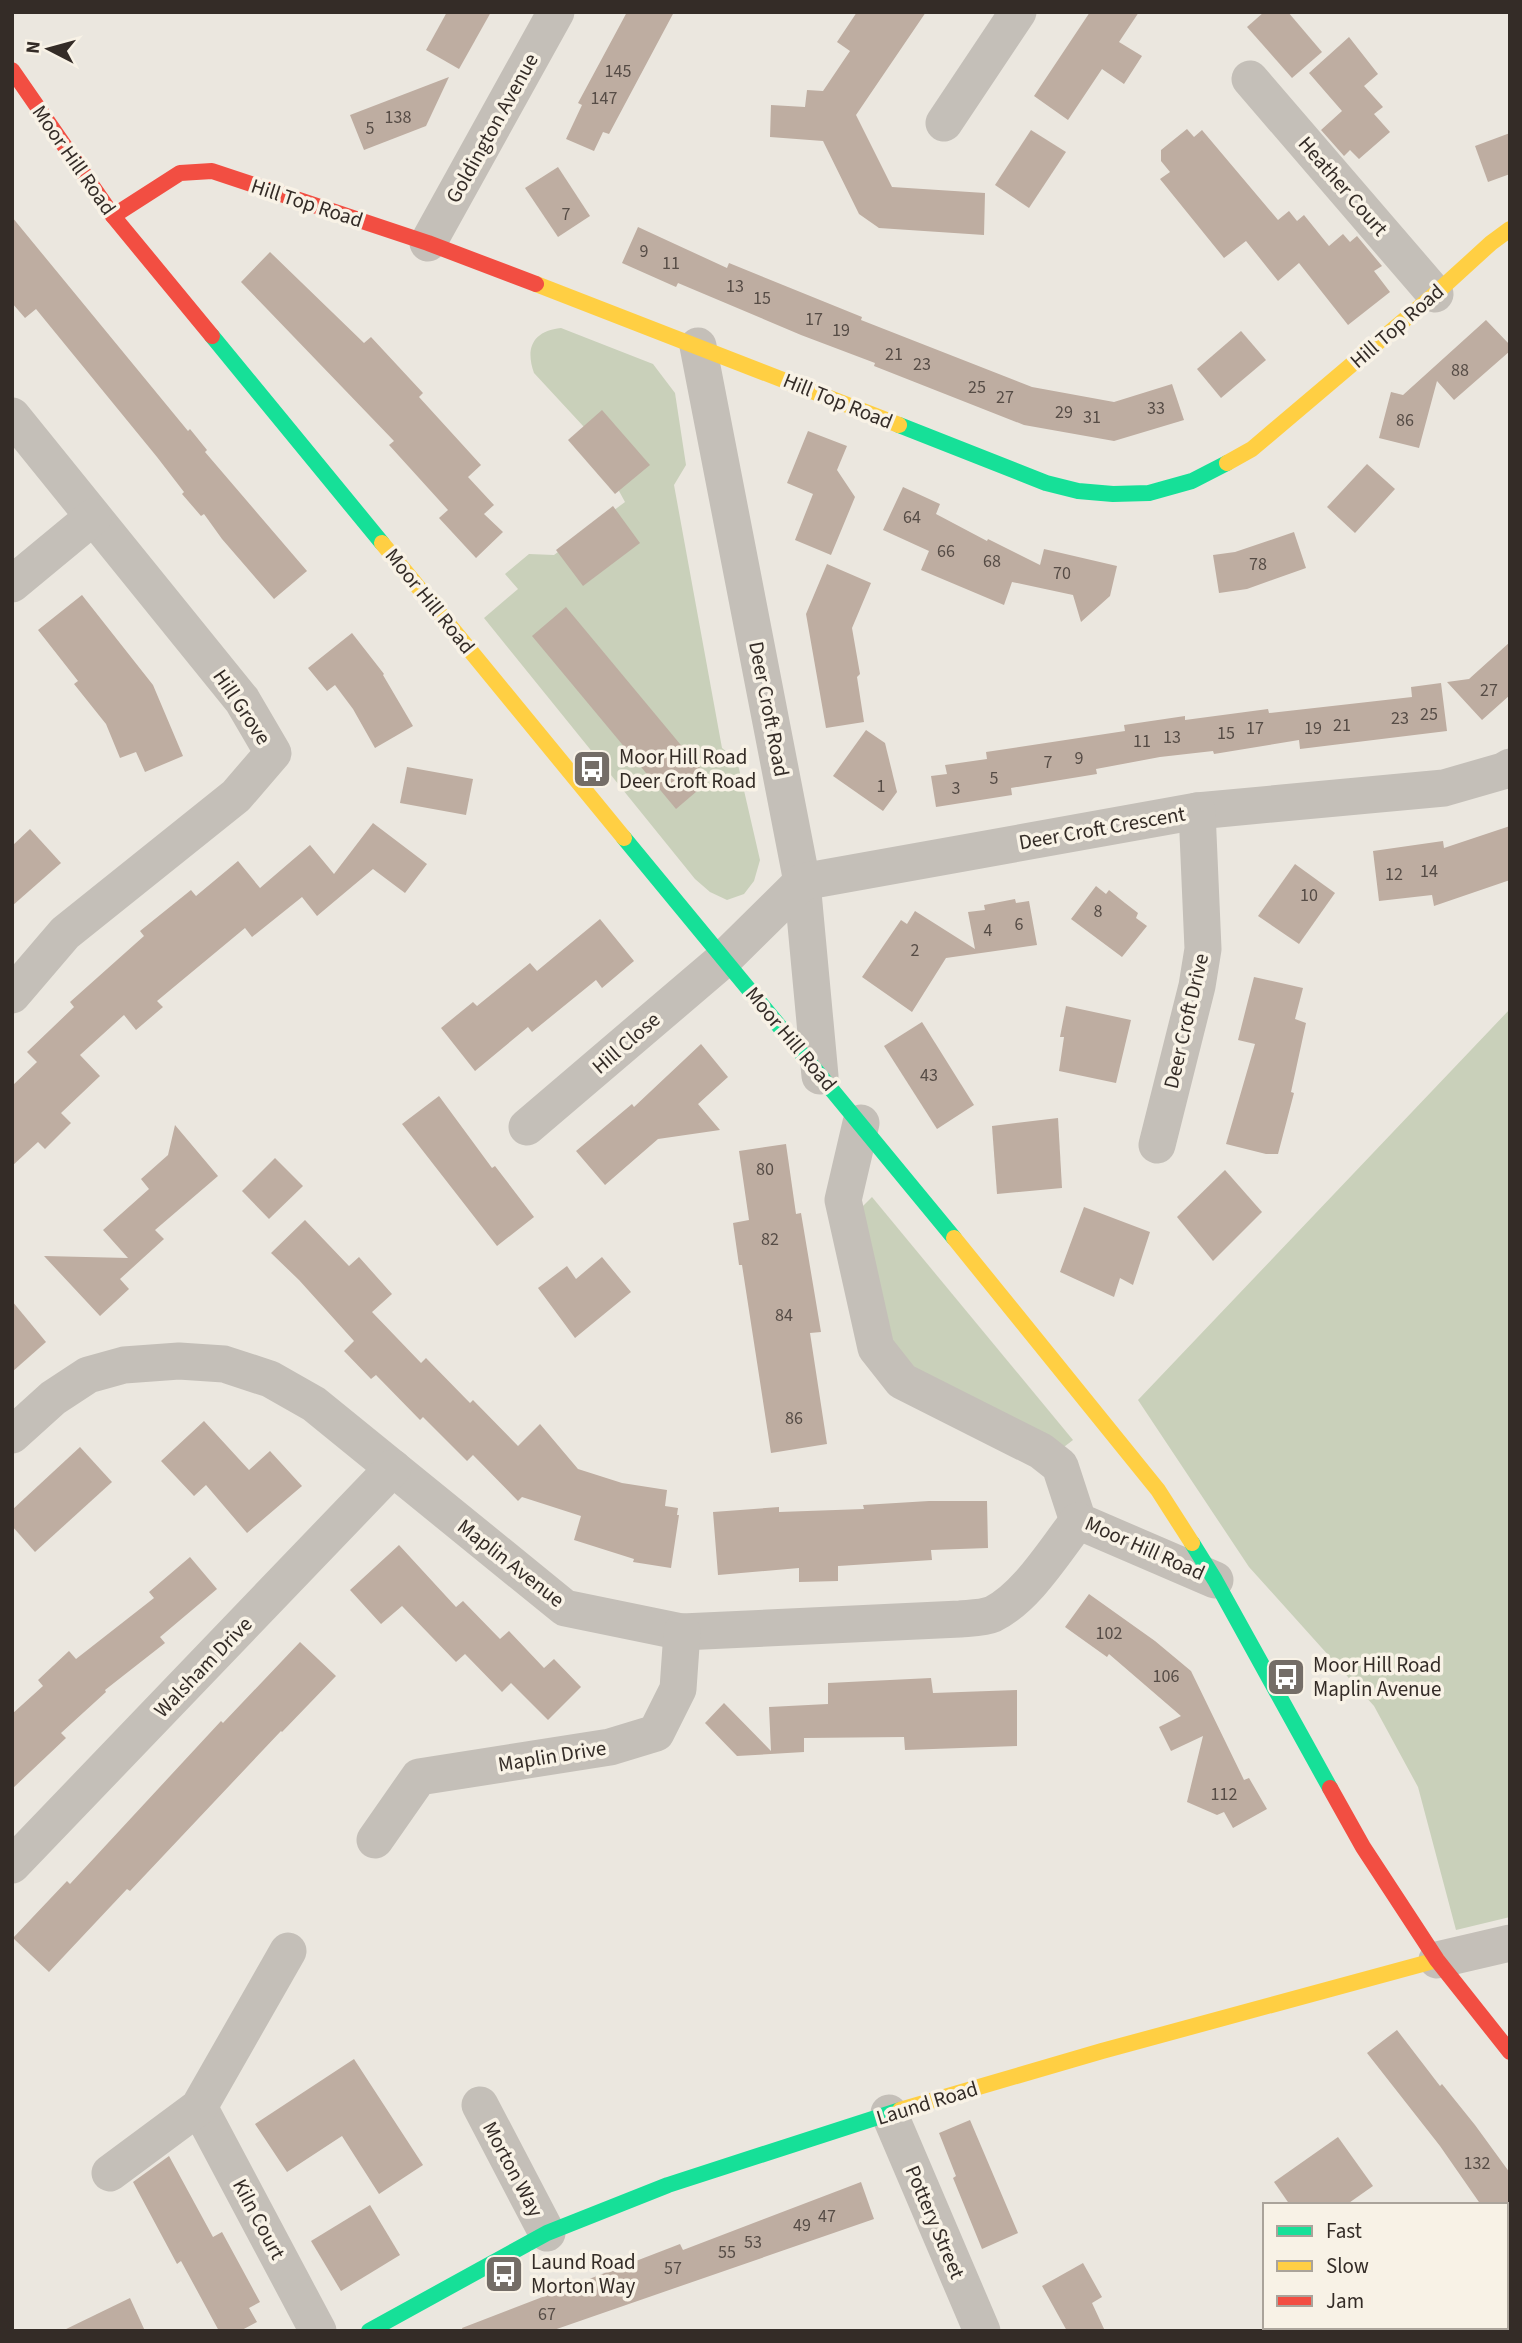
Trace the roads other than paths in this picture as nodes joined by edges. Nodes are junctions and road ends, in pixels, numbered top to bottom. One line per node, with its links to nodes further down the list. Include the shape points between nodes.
1 (556, 12): 8 (street, Goldington Avenue)
2 (1018, 12): 5 (street)
3 (12, 70): 6 (street, Moor Hill Road)
4 (1250, 79): 9 (street, Heather Court)
5 (944, 123)
6 (113, 216): 8 (street, Hill Top Road, via 180,173 212,171); 17 (street, Moor Hill Road)
7 (1510, 229): 9 (street, Hill Top Road)
8 (428, 243): 10 (street, Hill Top Road)
9 (1435, 294): 10 (street, Hill Top Road, via 1252,449 1192,481 1149,493 1078,491 1046,483)
10 (698, 345): 16 (street, Deer Croft Road)
11 (12, 416): 12 (street, Hill Grove)
12 (93, 517): 13 (street); 18 (street, Hill Grove, via 242,700 273,753 236,796 65,933)
13 (12, 584)
14 (1510, 767): 15 (street, Deer Croft Crescent, via 1444,788)
15 (1198, 811): 16 (street, Deer Croft Crescent); 22 (street, Deer Croft Drive, via 1203,949)
16 (802, 882): 17 (street); 19 (street, Deer Croft Road)
17 (724, 959): 19 (street, Moor Hill Road); 21 (street, Hill Close)
18 (12, 995)
19 (820, 1076): 20 (street, Moor Hill Road)
20 (861, 1123): 25 (street, Moor Hill Road, via 843,1200 876,1348 902,1381 1041,1451 1060,1466); 26 (street, Moor Hill Road, via 1158,1490)
21 (527, 1127)
22 (1157, 1145)
23 (12, 1435): 24 (street, Maplin Avenue, via 53,1398 88,1375 124,1365 223,1364 270,1378 314,1404)
24 (393, 1468): 27 (street, Maplin Avenue, via 565,1608); 29 (street, Walsham Drive)
25 (1078, 1521): 26 (street, Moor Hill Road); 27 (street, Maplin Avenue, via 1027,1586 1010,1604 990,1615)
26 (1215, 1580): 32 (street, Moor Hill Road, via 1363,1847)
27 (682, 1632): 28 (street, Maplin Drive, via 678,1689 656,1733 610,1747 419,1777)
28 (375, 1840)
29 (12, 1865)
30 (1510, 1944): 32 (street, Laund Road)
31 (288, 1951): 35 (street)
32 (1437, 1960): 33 (street, Moor Hill Road); 36 (street, Laund Road)
33 (1510, 2052)
34 (480, 2105): 38 (street, Morton Way)
35 (199, 2107): 37 (street); 39 (street, Kiln Court)
36 (889, 2113): 38 (street, Laund Road, via 667,2185); 41 (street, Pottery Street)
37 (110, 2172)
38 (547, 2233): 40 (street, Laund Road)
39 (318, 2331)
40 (369, 2331)
41 (982, 2331)

